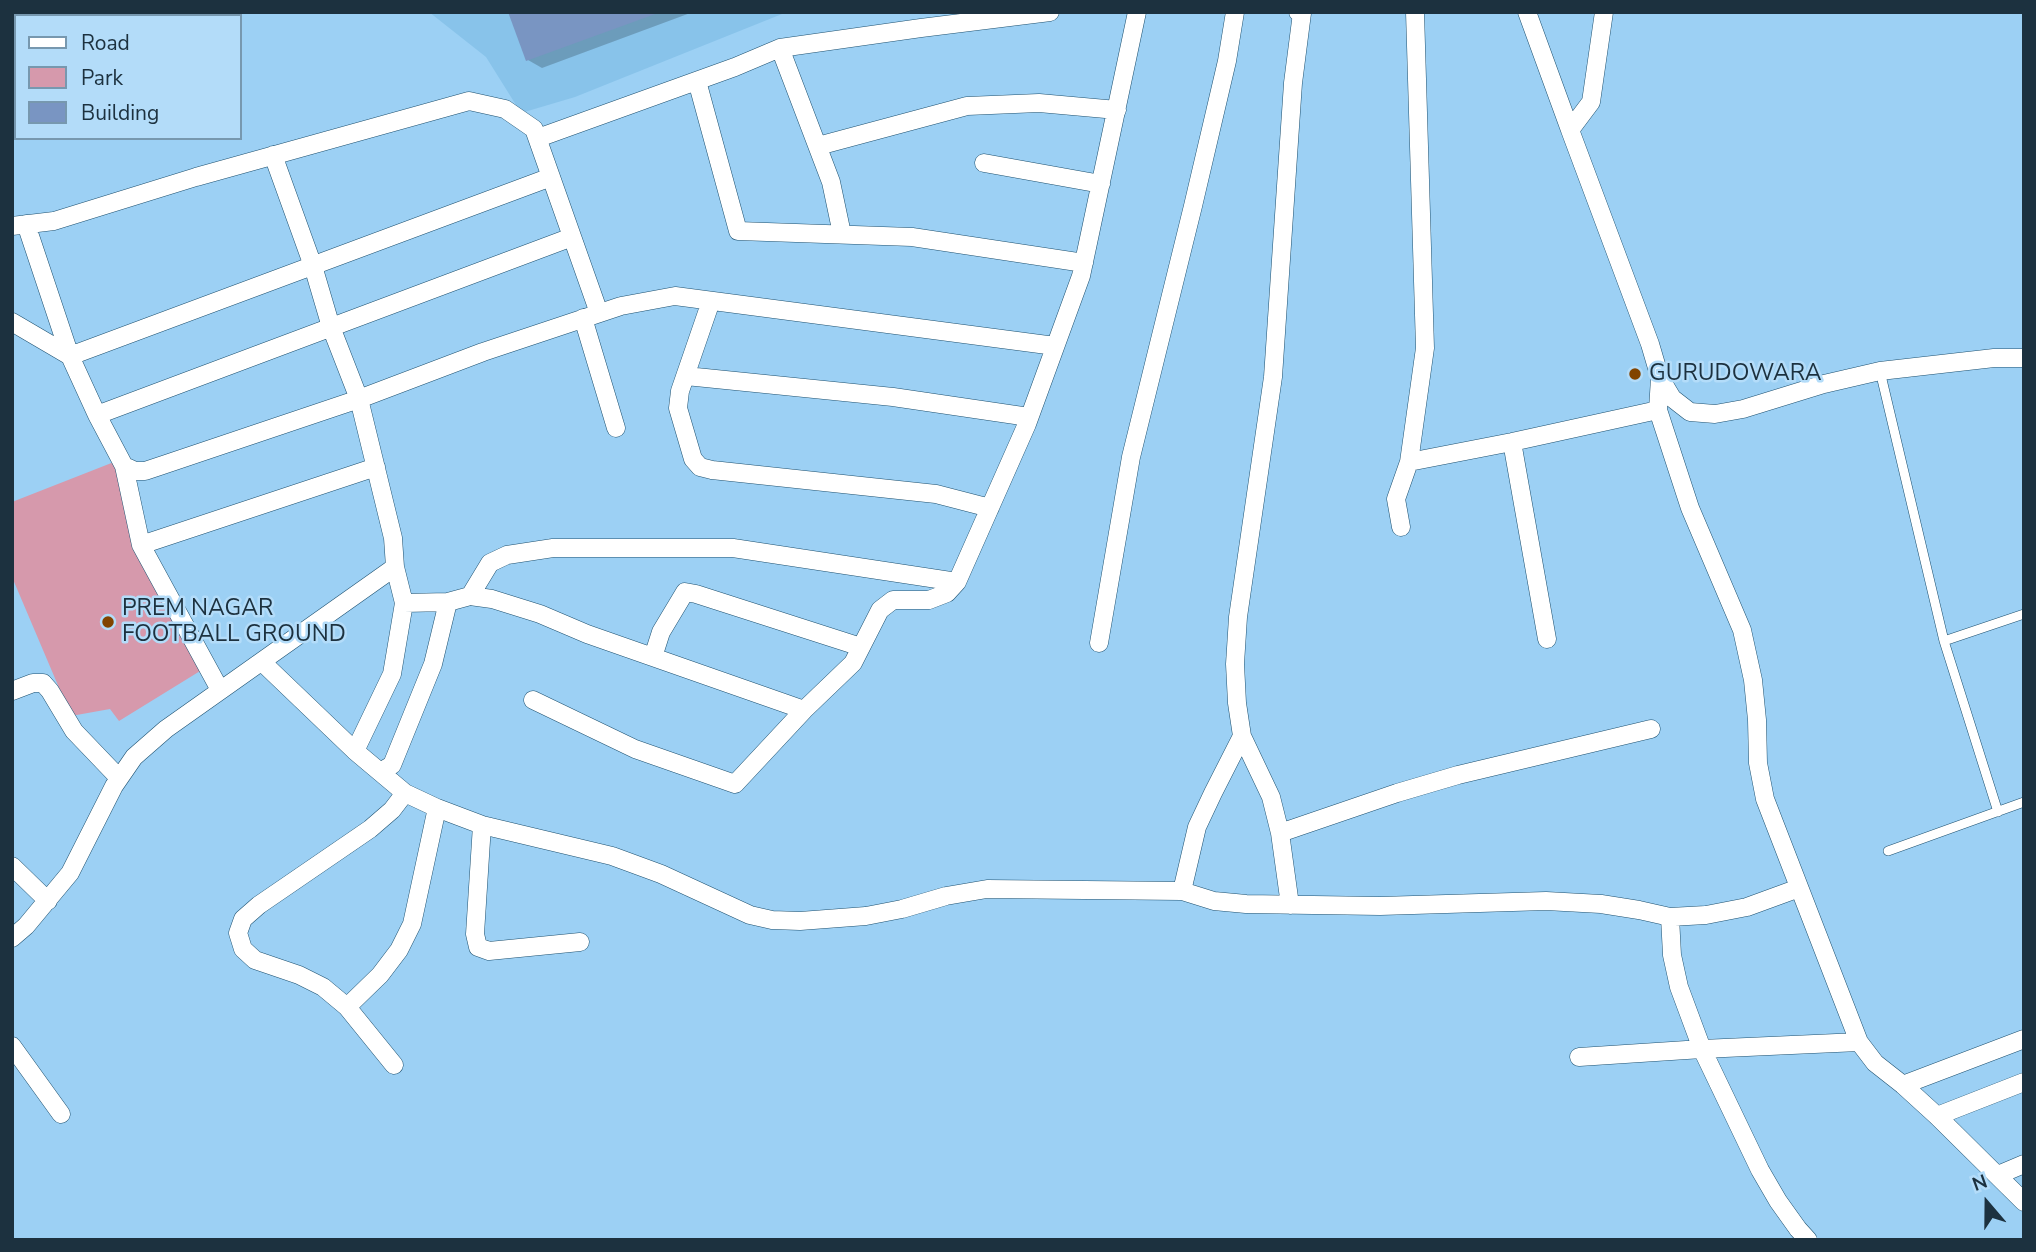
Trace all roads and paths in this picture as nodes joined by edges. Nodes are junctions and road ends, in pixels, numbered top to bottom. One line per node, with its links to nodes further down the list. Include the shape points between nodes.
1 (1050, 12): 8 (street)
2 (1137, 12): 10 (street)
3 (1235, 12): 53 (street, via 1131,457)
4 (1415, 12): 39 (street, via 1425,348)
5 (1527, 12): 11 (street)
6 (1604, 12): 11 (street, via 1591,102)
7 (1301, 13): 62 (street, via 1273,377 1238,617 1235,664)
8 (780, 48): 9 (street); 13 (street)
9 (697, 81): 12 (street); 19 (street, via 738,230)
10 (1117, 110): 13 (street, via 1039,103 967,106); 17 (street)
11 (1570, 130): 32 (street)
12 (538, 138): 14 (street, via 534,129 505,109 469,101); 16 (street)
13 (818, 146): 19 (street)
14 (273, 155): 18 (street, via 54,221); 22 (street)
15 (984, 163): 17 (street)
16 (551, 177): 20 (street); 22 (street)
17 (1101, 184): 21 (street)
18 (19, 225): 28 (street)
19 (842, 234): 21 (street, via 912,237)
20 (572, 237): 24 (street); 26 (street)
21 (1084, 263): 27 (street)
22 (313, 266): 26 (street); 28 (street)
23 (711, 301): 24 (street, via 675,296); 27 (street); 31 (street)
24 (591, 316): 33 (street); 37 (street)
25 (12, 322): 28 (street)
26 (331, 327): 33 (street); 35 (street)
27 (1055, 346): 36 (street)
28 (70, 356): 35 (street)
29 (2024, 358): 30 (street)
30 (1880, 371): 32 (street, via 1715,415 1690,412 1672,398); 52 (lane)
31 (686, 376): 36 (street, via 893,397); 42 (street, via 678,408 693,459 700,467 936,494)
32 (1660, 378): 34 (street)
33 (359, 399): 40 (street, via 145,471); 41 (street)
34 (1658, 410): 38 (street); 74 (street, via 1690,508 1742,630 1765,799)
35 (97, 415): 40 (street)
36 (1029, 417): 42 (street)
37 (616, 428)
38 (1512, 442): 39 (street); 51 (street)
39 (1409, 462): 43 (street, via 1396,499)
40 (124, 466): 44 (street)
41 (376, 467): 44 (street); 45 (street)
42 (990, 508): 46 (street)
43 (1401, 527)
44 (141, 545): 58 (street)
45 (395, 567): 49 (street); 56 (street)
46 (957, 582): 47 (street, via 733,548 553,548 507,555 490,563); 54 (street, via 947,593 929,600 893,600 880,610)
47 (470, 596): 48 (street); 55 (street, via 540,614)
48 (448, 602): 49 (street); 64 (street, via 430,673 392,765)
49 (404, 603): 63 (street, via 392,674)
50 (2024, 614): 52 (lane)
51 (1547, 639)
52 (1944, 641): 69 (lane)
53 (1099, 643)
54 (861, 647): 55 (street, via 685,592 661,632); 60 (street, via 853,663)
55 (653, 657): 60 (street)
56 (262, 662): 58 (street); 63 (street)
57 (12, 691): 65 (street, via 43,683 74,731)
58 (220, 691): 65 (street, via 166,729 134,757)
59 (533, 700): 60 (street, via 635,750 734,784)
60 (804, 709)
61 (1651, 729): 71 (street, via 1458,775)
62 (1242, 736): 71 (street, via 1270,797); 75 (street, via 1198,827)
63 (355, 751): 64 (street)
64 (380, 772): 66 (street)
65 (119, 778): 76 (street, via 70,873)
66 (405, 793): 68 (street); 81 (street, via 370,830 259,905 243,919 238,933 243,950 255,960 323,987)
67 (2024, 802): 69 (lane)
68 (437, 808): 70 (street); 81 (street, via 412,924 380,975)
69 (1998, 812): 72 (lane)
70 (482, 825): 75 (street, via 612,856 750,915 772,920 866,916 987,889); 80 (street, via 478,947 489,951)
71 (1280, 833): 77 (street)
72 (1888, 852)
73 (12, 866): 76 (street)
74 (1799, 888): 78 (street, via 1747,907); 83 (street)
75 (1182, 891): 77 (street, via 1214,901)
76 (48, 901): 79 (street)
77 (1290, 905): 78 (street, via 1546,901 1601,904)
78 (1670, 917): 85 (street, via 1679,987)
79 (12, 938)
80 (580, 942)
81 (347, 1007): 87 (street)
82 (2024, 1039): 89 (street)
83 (1859, 1042): 85 (street); 89 (street, via 1875,1063)
84 (12, 1046): 90 (street)
85 (1702, 1049): 86 (street); 95 (street, via 1760,1170)
86 (1580, 1057)
87 (394, 1065)
88 (2024, 1082): 91 (street)
89 (1903, 1085): 91 (street)
90 (61, 1114)
91 (1937, 1116): 93 (street)
92 (2024, 1164): 93 (street)
93 (1998, 1175): 94 (street)
94 (2024, 1202)
95 (1808, 1240)

